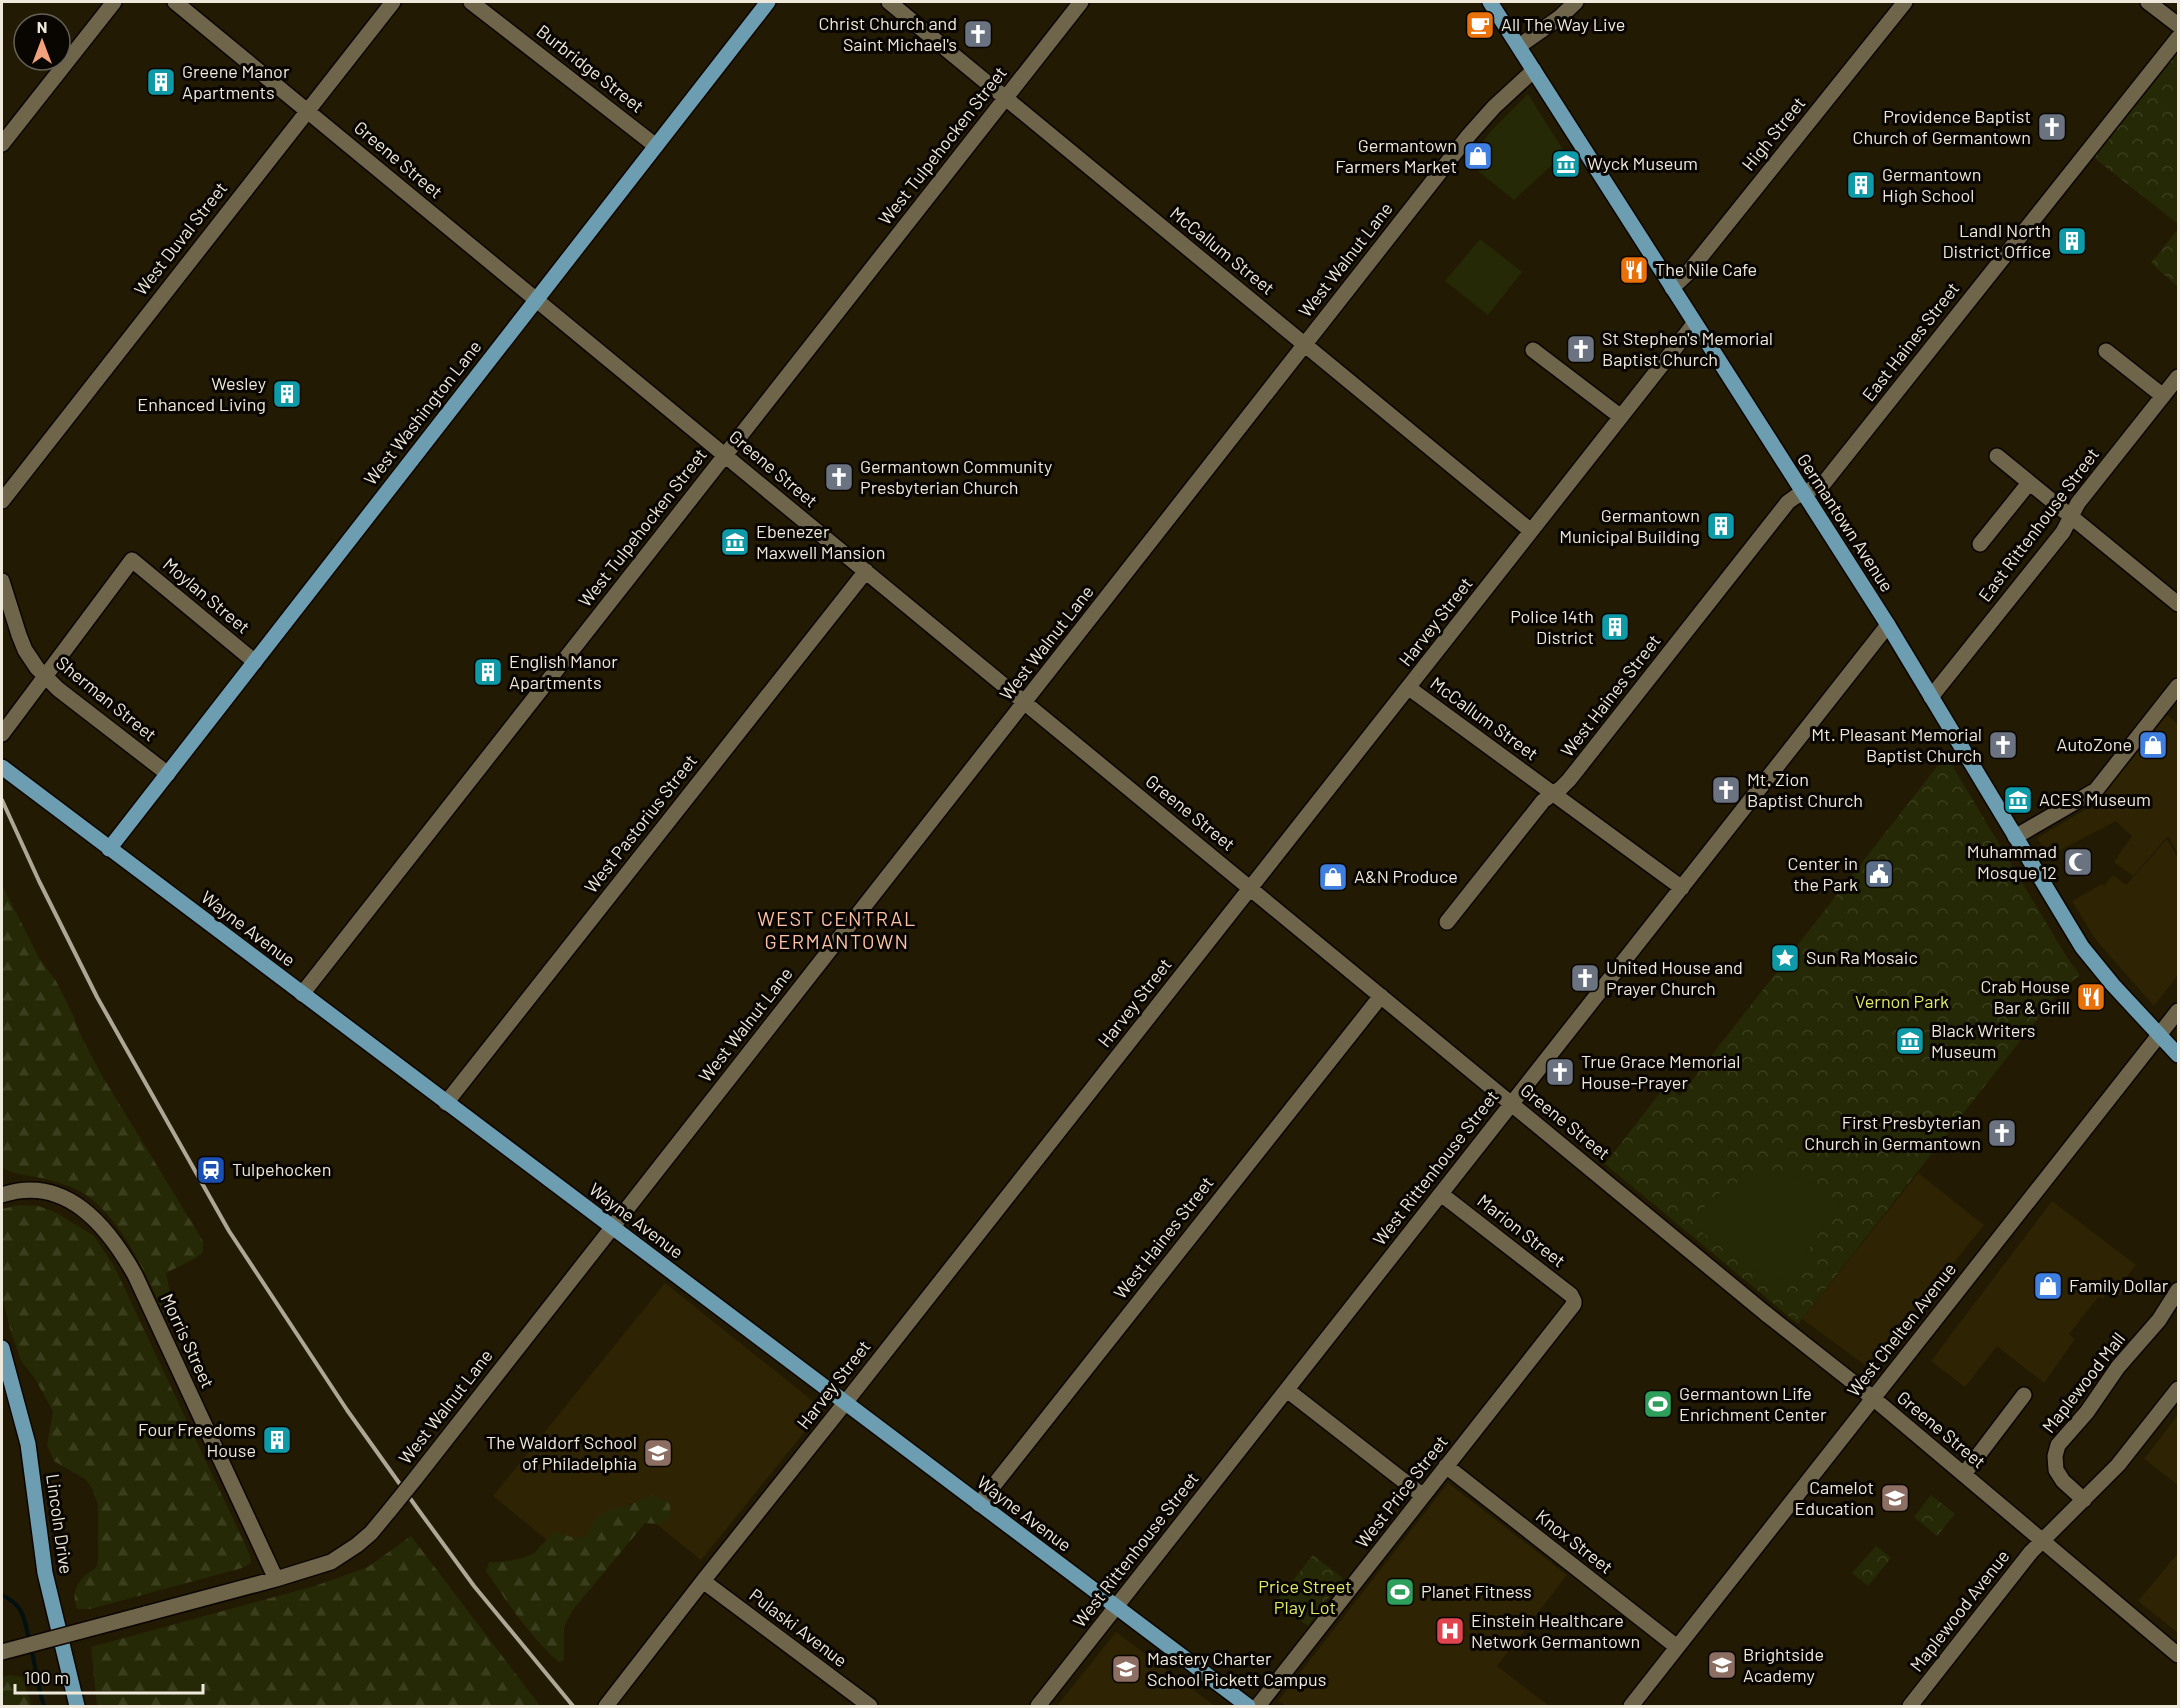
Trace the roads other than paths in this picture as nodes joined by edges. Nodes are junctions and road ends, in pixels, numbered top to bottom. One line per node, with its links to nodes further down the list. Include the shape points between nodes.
1 (114, 2): 18 (street)
2 (176, 2): 17 (street, Greene Street)
3 (393, 2): 17 (street, West Duval Street)
4 (471, 2): 19 (street, Burbridge Street)
5 (768, 2): 19 (main road, West Washington Lane)
6 (889, 2): 16 (street, McCallum Street)
7 (1081, 2): 16 (street, West Tulpehocken Street)
8 (1490, 2): 14 (main road, Germantown Avenue)
9 (1576, 2): 14 (street)
10 (1905, 2): 20 (street, High Street, via 1687,274)
11 (2148, 2): 12 (street)
12 (2178, 25)
13 (2178, 38): 32 (street, East Haines Street, via 1824,483)
14 (1519, 46): 15 (main road, Germantown Avenue)
15 (1534, 70): 20 (main road, Germantown Avenue); 23 (street, West Walnut Lane, via 1480,121)
16 (1005, 98): 23 (street, McCallum Street); 29 (street, West Tulpehocken Street)
17 (307, 110): 21 (street, Greene Street); 33 (street, West Duval Street)
18 (2, 144)
19 (656, 146): 21 (main road, West Washington Lane)
20 (1671, 288): 22 (main road, Germantown Avenue)
21 (537, 299): 29 (street, Greene Street); 41 (main road, West Washington Lane)
22 (1694, 324): 28 (street, Harvey Street); 32 (main road, Germantown Avenue)
23 (1305, 345): 35 (street, McCallum Street); 46 (street, West Walnut Lane)
24 (1533, 350): 28 (street)
25 (2106, 351): 27 (street)
26 (2178, 377): 27 (street, East Rittenhouse Street)
27 (2163, 396): 34 (street, East Rittenhouse Street)
28 (1621, 417): 35 (street, Harvey Street)
29 (725, 454): 37 (street, Greene Street); 56 (street, West Tulpehocken Street)
30 (1996, 456): 31 (street)
31 (2030, 483): 34 (street); 36 (street)
32 (1803, 493): 40 (main road, Germantown Avenue); 50 (street, West Haines Street, via 1788,502 1569,780)
33 (2, 501)
34 (2071, 517): 39 (street); 45 (street, East Rittenhouse Street)
35 (1531, 531): 44 (street, Harvey Street)
36 (1980, 544)
37 (866, 571): 46 (street, Greene Street); 61 (street, West Pastorius Street)
38 (2, 581): 42 (street, Sherman Street, via 25,650)
39 (2178, 604)
40 (1888, 626): 45 (main road, Germantown Avenue); 54 (street, West Rittenhouse Street)
41 (255, 662): 42 (street, Moylan Street, via 132,560); 49 (main road, West Washington Lane)
42 (45, 677): 47 (street); 49 (street, Sherman Street)
43 (2178, 686): 51 (street, via 2096,790)
44 (1409, 688): 50 (street, McCallum Street); 53 (street, Harvey Street)
45 (1931, 697): 51 (main road, Germantown Avenue)
46 (1025, 702): 53 (street, Greene Street); 65 (street, West Walnut Lane)
47 (2, 734)
48 (2, 767): 52 (main road, Wayne Avenue)
49 (168, 774): 52 (main road, West Washington Lane)
50 (1553, 794): 54 (street, McCallum Street); 55 (street, West Haines Street, via 1543,801)
51 (2015, 837): 59 (main road, Germantown Avenue, via 2087,954)
52 (109, 849): 56 (main road, Wayne Avenue)
53 (1250, 888): 57 (street, Greene Street); 73 (street, Harvey Street)
54 (1682, 888): 62 (street, West Rittenhouse Street)
55 (1447, 922)
56 (302, 994): 61 (main road, Wayne Avenue)
57 (1381, 996): 62 (street, Greene Street); 78 (street, West Haines Street)
58 (2178, 1011): 59 (street, West Chelten Avenue)
59 (2159, 1035): 60 (main road, Germantown Avenue); 72 (street, West Chelten Avenue)
60 (2178, 1055)
61 (446, 1102): 65 (main road, Wayne Avenue)
62 (1512, 1104): 63 (street, West Rittenhouse Street); 72 (street, Greene Street)
63 (1441, 1194): 67 (street, Marion Street); 70 (street, West Rittenhouse Street)
64 (2, 1195): 80 (street, Morris Street, via 39,1190 63,1197 89,1214 118,1246)
65 (613, 1227): 73 (main road, Wayne Avenue); 80 (street, West Walnut Lane, bridge, via 371,1533 345,1554 318,1567)
66 (2178, 1290): 77 (street, Maplewood Mall, via 2159,1320 2056,1450 2059,1476)
67 (1574, 1301): 74 (street, West Price Street)
68 (2, 1348): 86 (main road, Lincoln Drive, via 28,1444 43,1562)
69 (2178, 1389): 77 (street, Maplewood Avenue, via 2124,1459)
70 (1287, 1390): 76 (street); 82 (street, West Rittenhouse Street)
71 (2024, 1395): 75 (street)
72 (1873, 1398): 75 (street, Greene Street); 83 (street, West Chelten Avenue)
73 (845, 1403): 78 (main road, Wayne Avenue); 81 (street, Harvey Street)
74 (1446, 1467): 76 (street, West Price Street); 83 (street, Knox Street)
75 (1964, 1474): 79 (street, Greene Street)
76 (1423, 1496): 91 (street, West Price Street)
77 (2084, 1500): 79 (street, Maplewood Avenue)
78 (979, 1504): 82 (main road, Wayne Avenue)
79 (2042, 1540): 85 (street, Greene Street); 93 (street, Maplewood Avenue)
80 (276, 1579): 84 (street, West Walnut Lane, bridge)
81 (703, 1581): 87 (street, Harvey Street); 88 (street, Pulaski Avenue)
82 (1116, 1607): 89 (street, West Rittenhouse Street); 90 (main road, Wayne Avenue)
83 (1677, 1647): 92 (street, West Chelten Avenue)
84 (2, 1652)
85 (2178, 1655)
86 (77, 1707)
87 (606, 1707)
88 (870, 1707)
89 (1038, 1707)
90 (1248, 1707)
91 (1258, 1707)
92 (1631, 1707)
93 (1910, 1707)

